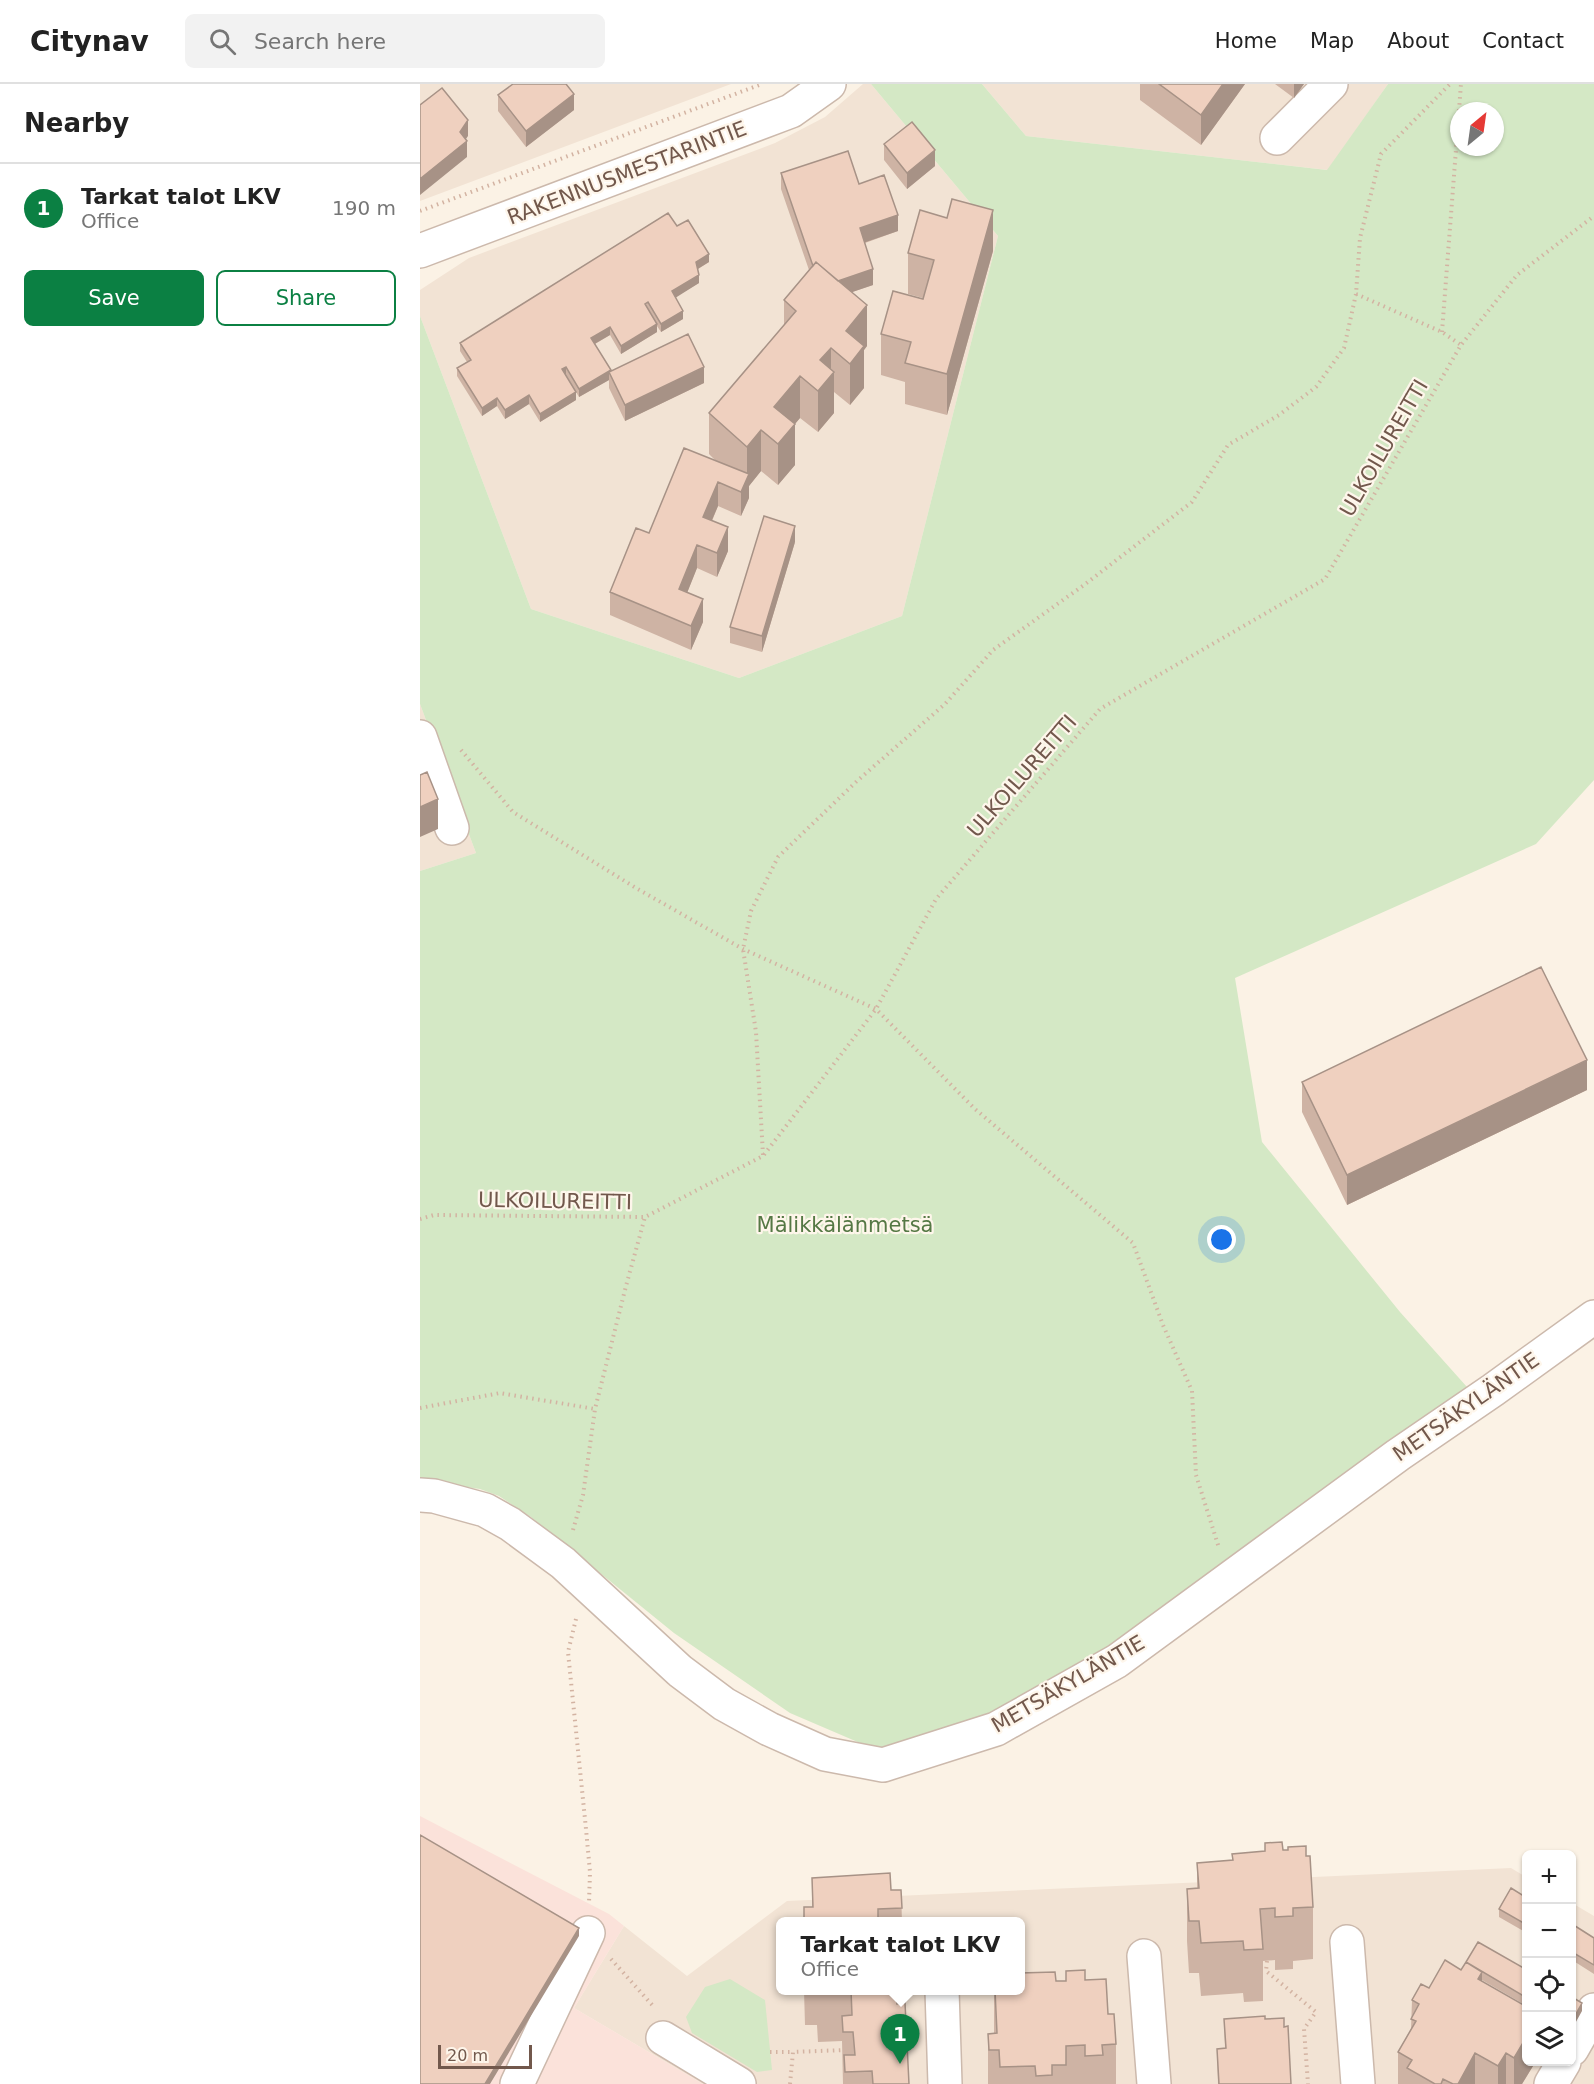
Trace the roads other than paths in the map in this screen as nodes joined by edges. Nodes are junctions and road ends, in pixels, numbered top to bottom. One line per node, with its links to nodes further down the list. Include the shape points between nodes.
1 (829, 84): 4 (street, RAKENNUSMESTARINTIE, via 791,111)
2 (1331, 84): 3 (street)
3 (1277, 138)
4 (420, 251)
5 (420, 737): 6 (street)
6 (452, 828)
7 (1594, 1317): 8 (street, METSÄKYLÄNTIE, via 1117,1661 996,1729 883,1765 825,1754 769,1730 724,1704 680,1671 574,1573 510,1524 485,1510)
8 (420, 1496)
9 (588, 1933): 17 (street)
10 (1347, 1942): 21 (street)
11 (1144, 1956): 20 (street)
12 (942, 1995): 19 (street)
13 (1594, 2010): 15 (street)
14 (663, 2038): 18 (street)
15 (1576, 2042)
16 (1561, 2066): 22 (street)
17 (517, 2084)
18 (739, 2084)
19 (945, 2084)
20 (1154, 2084)
21 (1358, 2084)
22 (1551, 2084)

